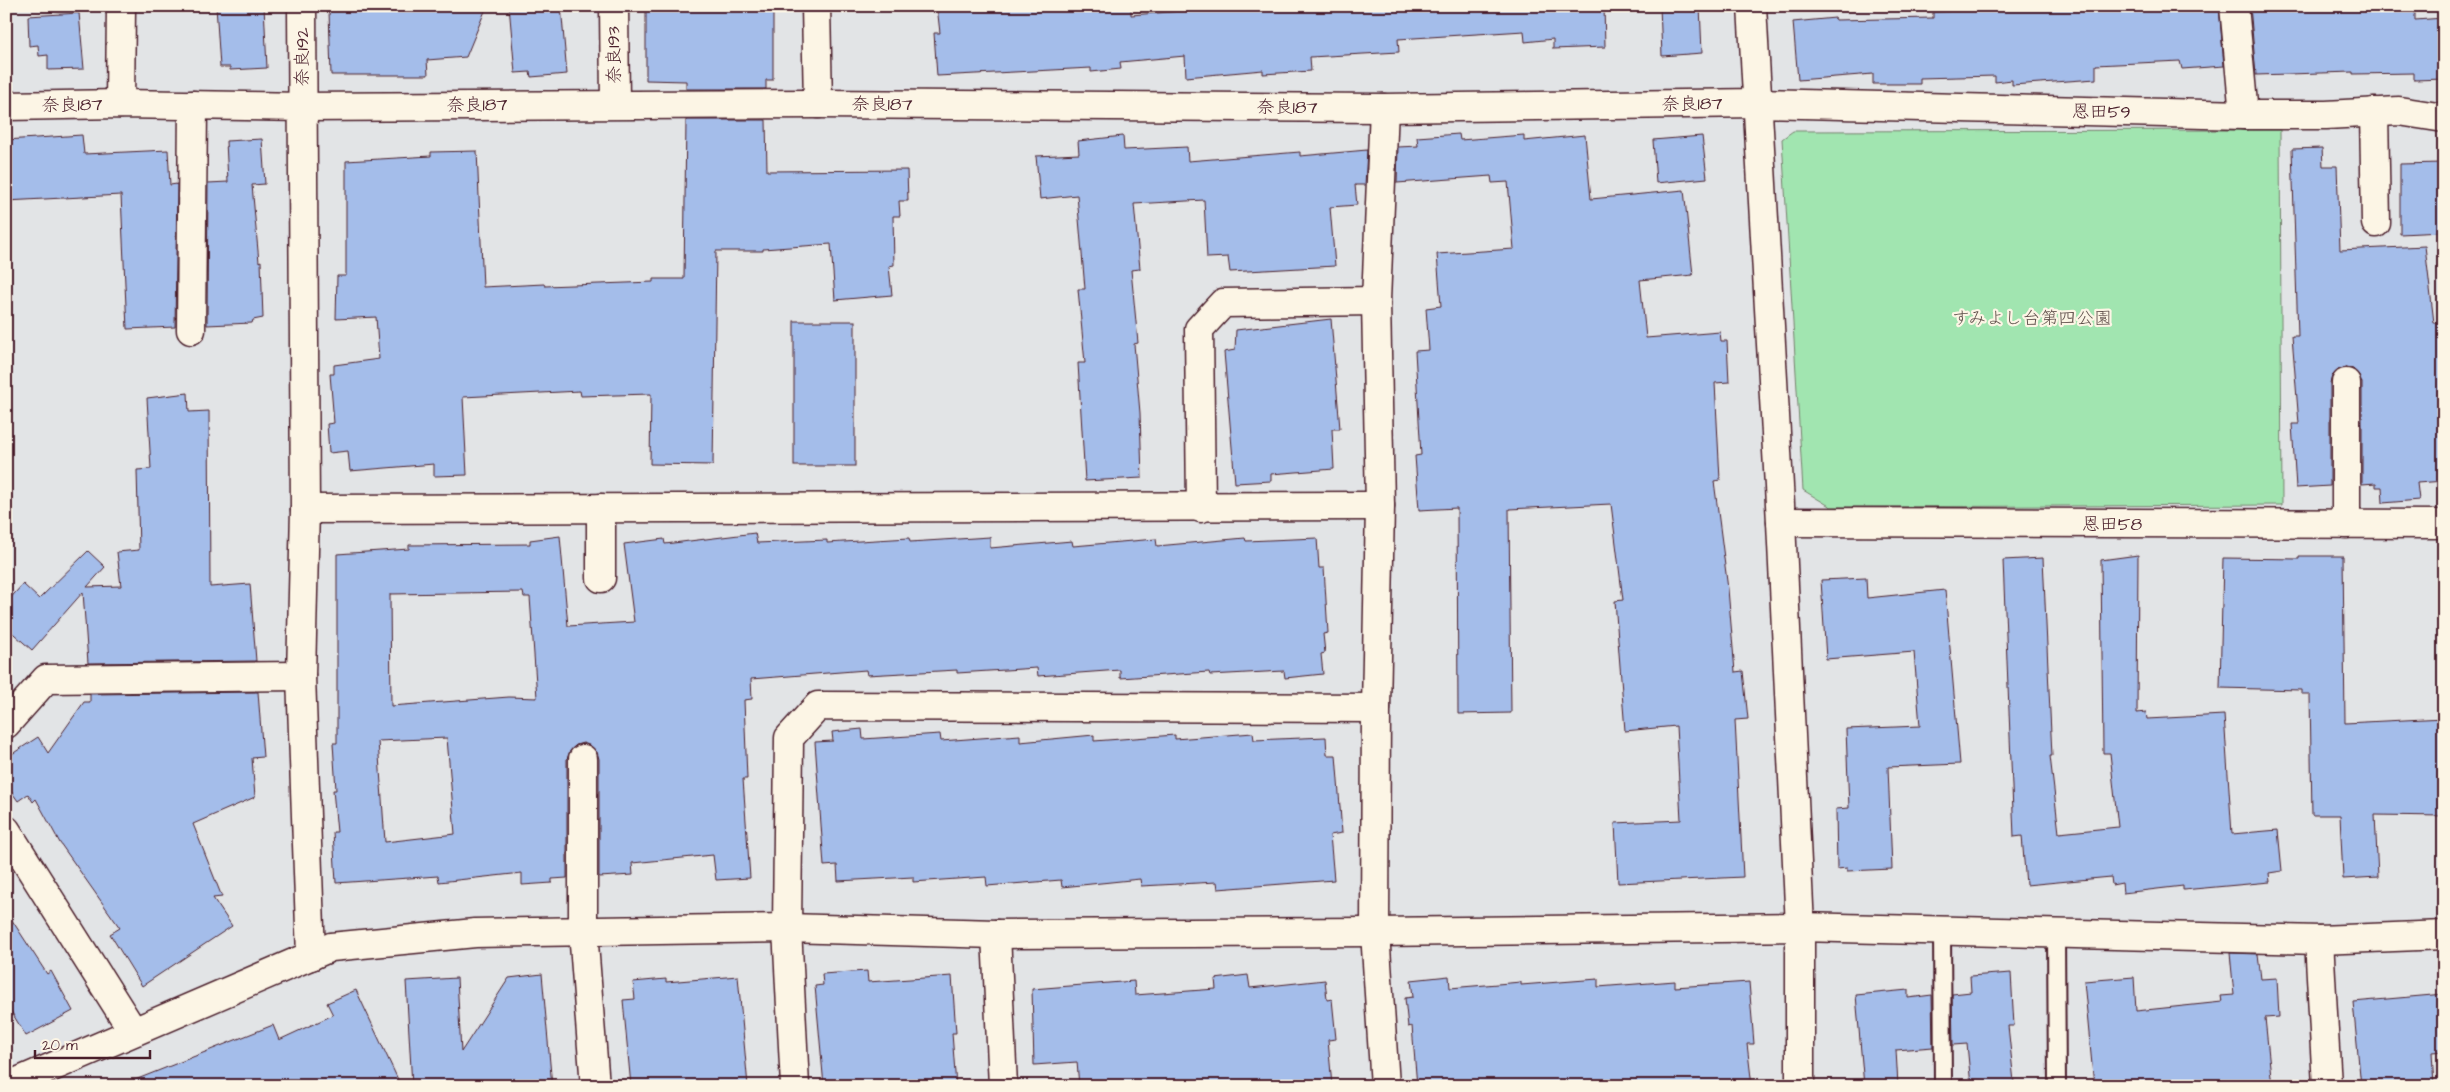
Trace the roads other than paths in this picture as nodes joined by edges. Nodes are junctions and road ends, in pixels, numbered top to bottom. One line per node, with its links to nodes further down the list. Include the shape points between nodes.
1 (121, 6): 8 (street)
2 (302, 6): 13 (street, 奈良192)
3 (614, 6): 9 (street, 奈良193)
4 (816, 6): 10 (street)
5 (1752, 6): 7 (street)
6 (2234, 6): 16 (street)
7 (1758, 103): 14 (street, 奈良187); 16 (street, 恩田59); 26 (street)
8 (120, 104): 11 (street, 奈良187); 12 (street, 奈良187)
9 (615, 104): 10 (street, 奈良187); 13 (street, 奈良187)
10 (818, 104): 14 (street, 奈良187)
11 (194, 105): 13 (street, 奈良187); 20 (street)
12 (6, 106)
13 (302, 107): 25 (street, 奈良192)
14 (1384, 108): 19 (street)
15 (2374, 112): 16 (street, 恩田59); 17 (street, 恩田59, via 2399,111); 18 (street)
16 (2244, 115)
17 (2444, 118)
18 (2376, 223)
19 (1376, 301): 22 (street); 24 (street, via 1224,303 1199,329)
20 (191, 330)
21 (2346, 383): 27 (street)
22 (1380, 506): 24 (street); 31 (street)
23 (601, 508): 24 (street); 25 (street); 29 (street)
24 (1201, 508)
25 (305, 509): 30 (street, 奈良192)
26 (1781, 522): 27 (street, 恩田58); 35 (street)
27 (2346, 524): 28 (street, 恩田58)
28 (2444, 524)
29 (601, 578)
30 (301, 676): 32 (street, via 46,679); 44 (street, 奈良192)
31 (1376, 708): 36 (street, via 818,706 789,738); 39 (street)
32 (6, 724)
33 (583, 758): 38 (street)
34 (6, 830): 45 (street)
35 (1800, 927): 37 (street); 39 (street); 51 (street)
36 (787, 928): 38 (street); 41 (street); 48 (street)
37 (1942, 930): 40 (street); 52 (lane)
38 (583, 931): 44 (street, via 466,934 331,947); 47 (street)
39 (1375, 932): 41 (street); 50 (street)
40 (2056, 933): 43 (street); 53 (lane)
41 (996, 934): 49 (street)
42 (2444, 935): 43 (street)
43 (2319, 940): 54 (street)
44 (311, 956): 45 (street)
45 (133, 1030): 46 (street)
46 (8, 1086)
47 (595, 1086)
48 (795, 1086)
49 (1003, 1086)
50 (1385, 1086)
51 (1800, 1086)
52 (1943, 1086)
53 (2057, 1086)
54 (2327, 1086)

